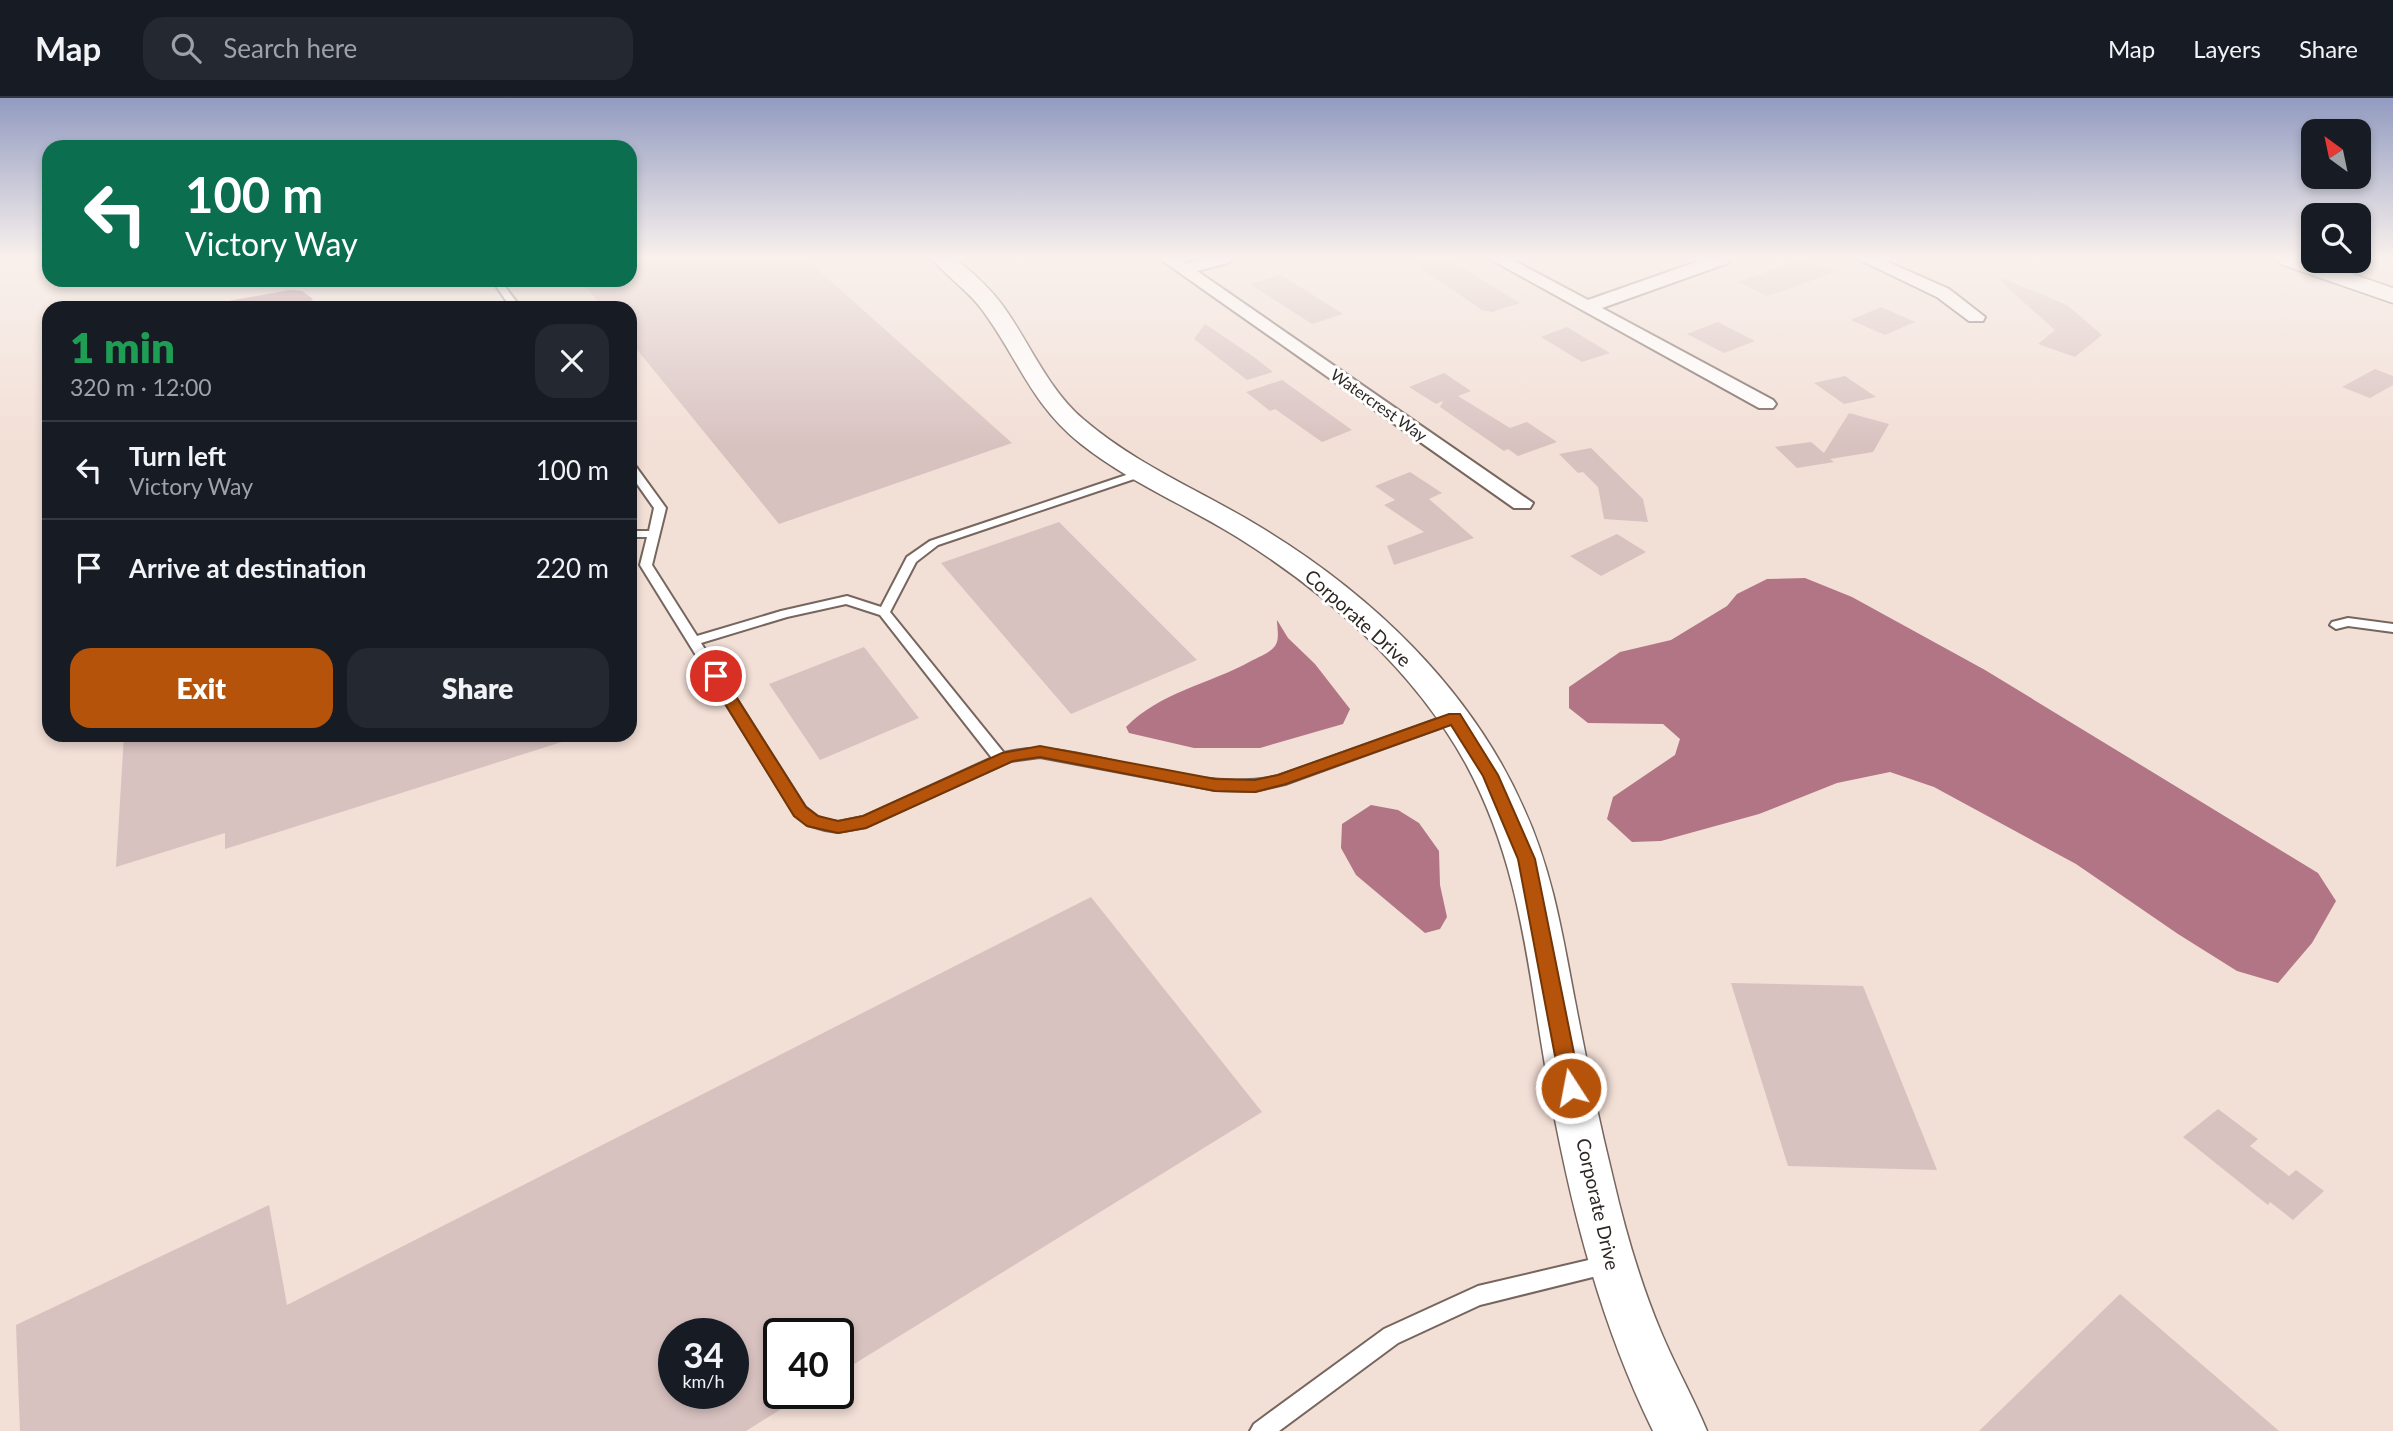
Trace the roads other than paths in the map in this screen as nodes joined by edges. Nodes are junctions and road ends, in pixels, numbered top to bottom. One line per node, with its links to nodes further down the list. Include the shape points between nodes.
1 (999, 321): 5 (street, Corporate Drive, via 1058,411 1094,441)
2 (1257, 321): 7 (street, Watercrest Way)
3 (1612, 321): 4 (street)
4 (1766, 404)
5 (1145, 472): 10 (lane, via 934,543 911,560); 14 (street, Corporate Drive, via 1248,532 1332,591 1410,664)
6 (637, 476): 9 (lane, via 660,508)
7 (1522, 503)
8 (637, 534): 9 (lane)
9 (654, 534): 13 (lane, via 646,565)
10 (884, 612): 13 (lane, via 847,600); 15 (lane)
11 (2336, 625): 12 (lane, via 2348,622)
12 (2393, 628)
13 (694, 641): 15 (lane, via 800,811 813,821 838,827 866,822)
14 (1454, 718): 15 (lane, via 1255,786 1215,785 1040,752); 16 (street, Corporate Drive, via 1490,775 1526,859)
15 (1002, 761)
16 (1611, 1263): 17 (lane, via 1478,1296 1391,1336); 18 (street, Corporate Drive, via 1654,1378)
17 (1261, 1431)
18 (1681, 1431)

